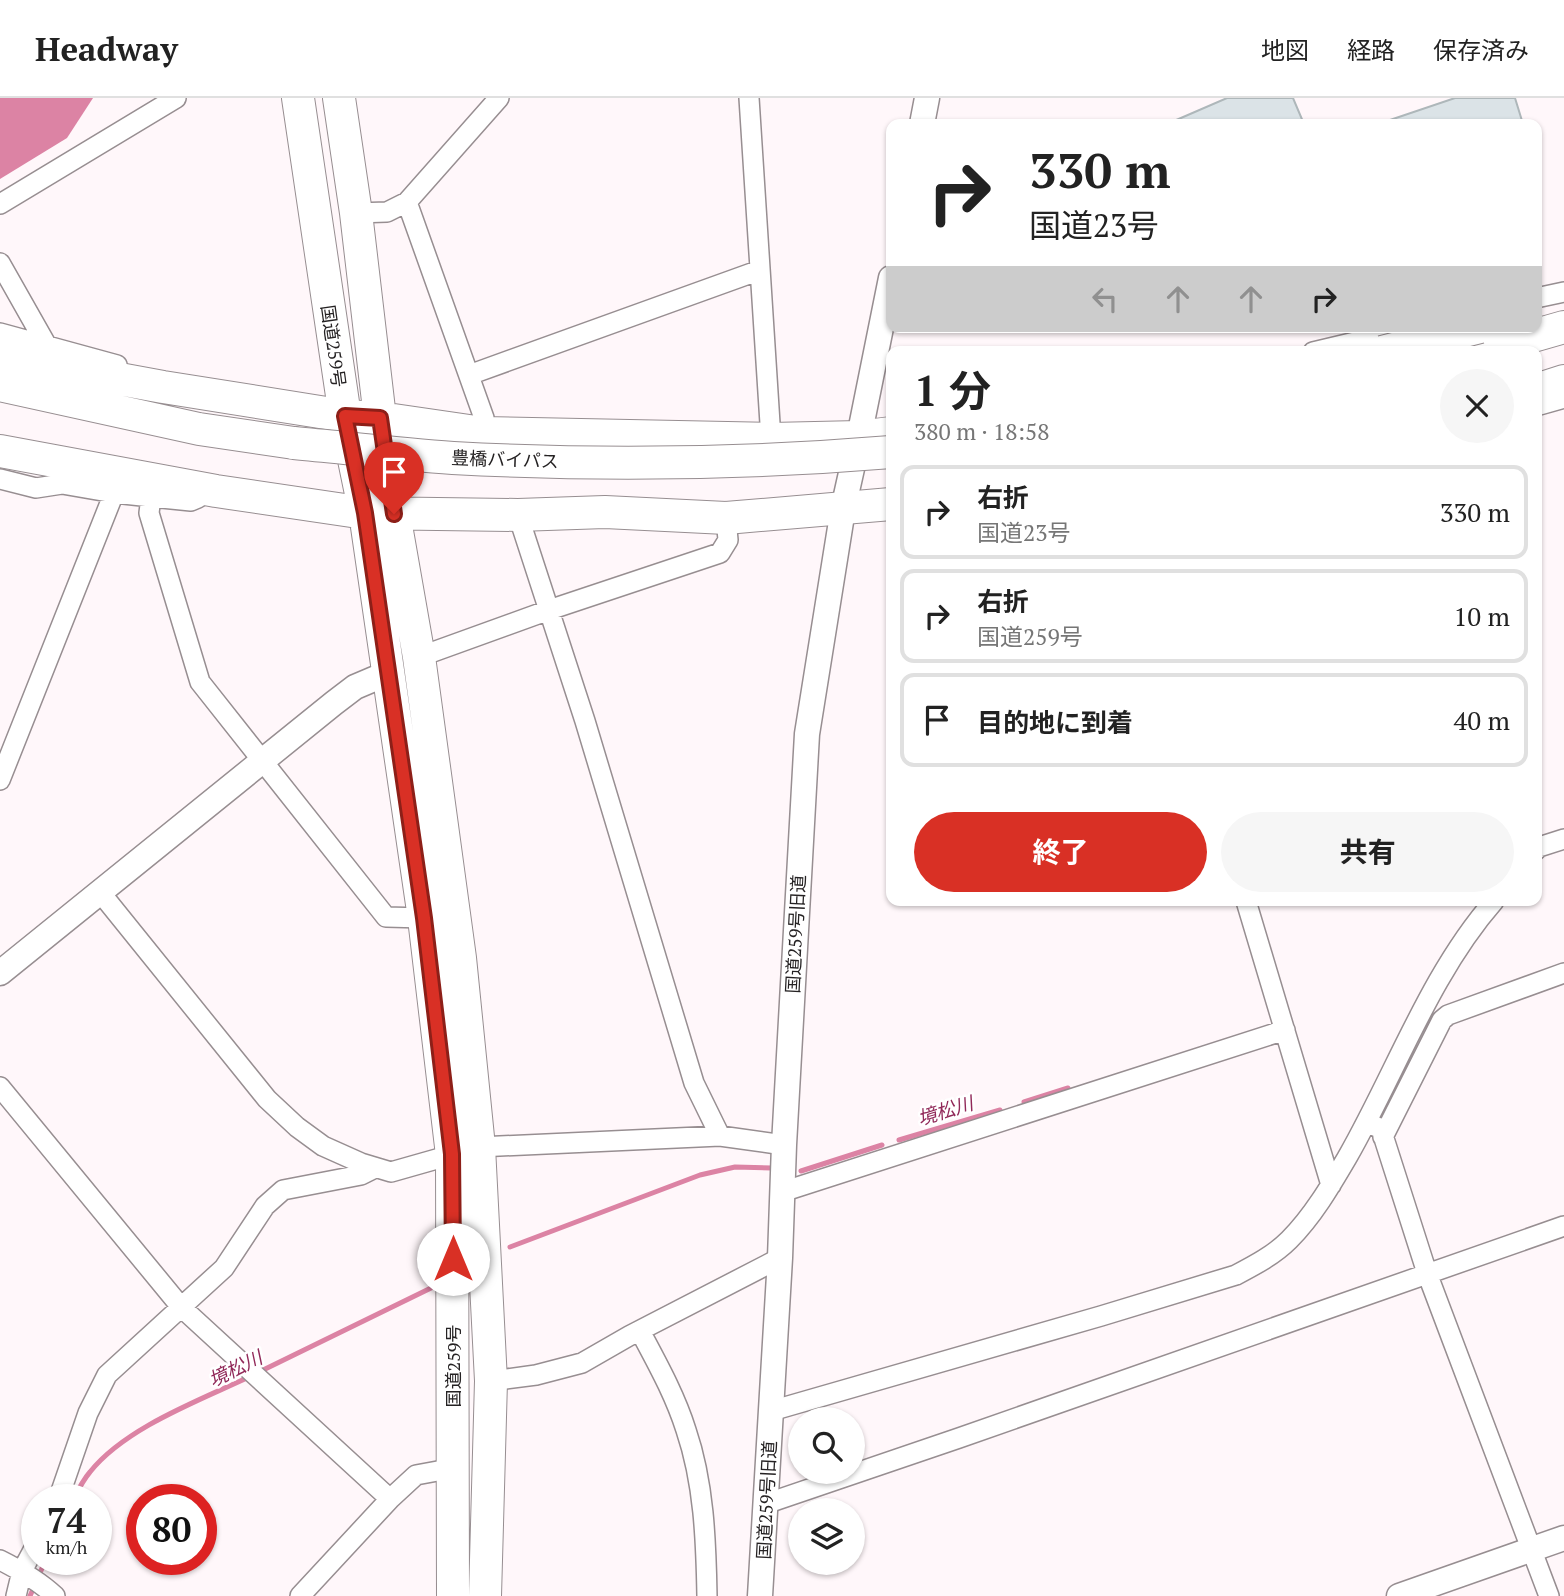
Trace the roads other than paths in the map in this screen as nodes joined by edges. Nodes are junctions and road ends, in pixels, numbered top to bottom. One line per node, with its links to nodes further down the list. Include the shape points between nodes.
1 (176, 98): 9 (street)
2 (298, 98): 33 (highway, 国道259号)
3 (338, 98): 10 (highway, 国道259号)
4 (499, 98): 8 (street)
5 (749, 98): 12 (street)
6 (927, 98): 7 (street)
7 (923, 119)
8 (407, 202): 10 (street, via 387,212); 26 (street)
9 (0, 204)
10 (356, 214): 34 (highway, 国道259号)
11 (0, 263): 22 (street)
12 (760, 270): 26 (street); 38 (street)
13 (1564, 292): 14 (street)
14 (1542, 297)
15 (886, 303): 37 (street, 国道259号旧道)
16 (1564, 307): 17 (highway)
17 (1542, 312)
18 (1564, 327): 24 (highway)
19 (0, 333): 22 (street)
20 (1431, 333): 21 (highway, bridge)
21 (1399, 337): 23 (street)
22 (47, 346): 29 (street, via 116,364)
23 (1347, 346)
24 (1499, 346)
25 (0, 357): 29 (highway)
26 (469, 375): 35 (street, via 484,418)
27 (1564, 381): 30 (highway)
28 (0, 385): 40 (highway, 豊橋バイパス, bridge, via 199,429 453,458 624,464)
29 (163, 387): 33 (highway)
30 (1542, 388)
31 (1564, 398): 32 (street)
32 (1542, 404)
33 (345, 416): 34 (highway); 47 (highway, 国道259号)
34 (380, 418): 35 (highway); 47 (highway, 国道259号)
35 (483, 433): 38 (highway)
36 (886, 434): 37 (highway)
37 (859, 437): 38 (highway); 46 (street, 国道259号旧道)
38 (771, 439)
39 (0, 451): 42 (highway)
40 (886, 452)
41 (0, 479): 43 (street, via 36,488 62,484)
42 (215, 491): 44 (street, via 191,500); 47 (highway)
43 (114, 493): 44 (street); 54 (street)
44 (151, 497): 53 (street, via 149,513 200,682)
45 (886, 505): 46 (highway)
46 (843, 509): 49 (highway); 68 (street, 国道259号旧道, via 807,734)
47 (379, 514): 48 (highway); 51 (highway, 国道259号); 52 (highway, 国道259号)
48 (517, 515): 49 (highway, via 605,512); 50 (street)
49 (726, 518): 50 (street, via 728,540 720,553)
50 (549, 610): 51 (street); 66 (street, via 694,1083)
51 (419, 657): 69 (highway, 国道259号, via 460,958)
52 (388, 673): 53 (street, via 355,687); 60 (highway, 国道259号)
53 (263, 761): 57 (street); 60 (street, via 386,917)
54 (0, 780)
55 (1564, 839): 56 (street)
56 (1542, 844)
57 (100, 892): 61 (street); 70 (street, via 267,1099 323,1146)
58 (1248, 906): 63 (street)
59 (1490, 906): 65 (street, via 1445,968)
60 (424, 918): 69 (highway, 国道259号)
61 (0, 973)
62 (1564, 973): 67 (street, via 1448,1015)
63 (1285, 1030): 71 (street); 72 (street)
64 (0, 1087): 76 (street)
65 (1367, 1122): 67 (street, via 1381,1129); 71 (street)
66 (720, 1136): 68 (street); 69 (street)
67 (1383, 1137): 75 (street)
68 (783, 1145): 72 (street, 国道259号旧道)
69 (465, 1151): 70 (street, via 391,1171); 78 (highway, 国道259号); 80 (highway, 国道259号)
70 (375, 1168): 76 (street, via 361,1175 284,1190 265,1206 224,1268)
71 (1331, 1185): 79 (street, via 1290,1239 1236,1275)
72 (782, 1192): 74 (street, 国道259号旧道)
73 (1564, 1226): 75 (street)
74 (780, 1258): 77 (street); 79 (street, 国道259号旧道)
75 (1427, 1273): 83 (street); 85 (street)
76 (181, 1307): 81 (street, via 107,1375 88,1413); 82 (street)
77 (640, 1331): 78 (street, via 582,1363); 92 (street, via 686,1429 694,1458 701,1491)
78 (491, 1381): 91 (highway, 国道259号)
79 (771, 1411): 83 (street, 国道259号旧道)
80 (454, 1468): 82 (street, via 415,1475); 90 (highway, 国道259号)
81 (64, 1484)
82 (390, 1499): 89 (street)
83 (765, 1504): 93 (street, 国道259号旧道)
84 (1564, 1538): 85 (street)
85 (1533, 1549): 94 (street); 95 (street)
86 (0, 1560): 87 (street)
87 (39, 1585): 88 (street)
88 (16, 1596)
89 (300, 1596)
90 (453, 1596)
91 (485, 1596)
92 (708, 1596)
93 (760, 1596)
94 (1399, 1596)
95 (1549, 1596)

